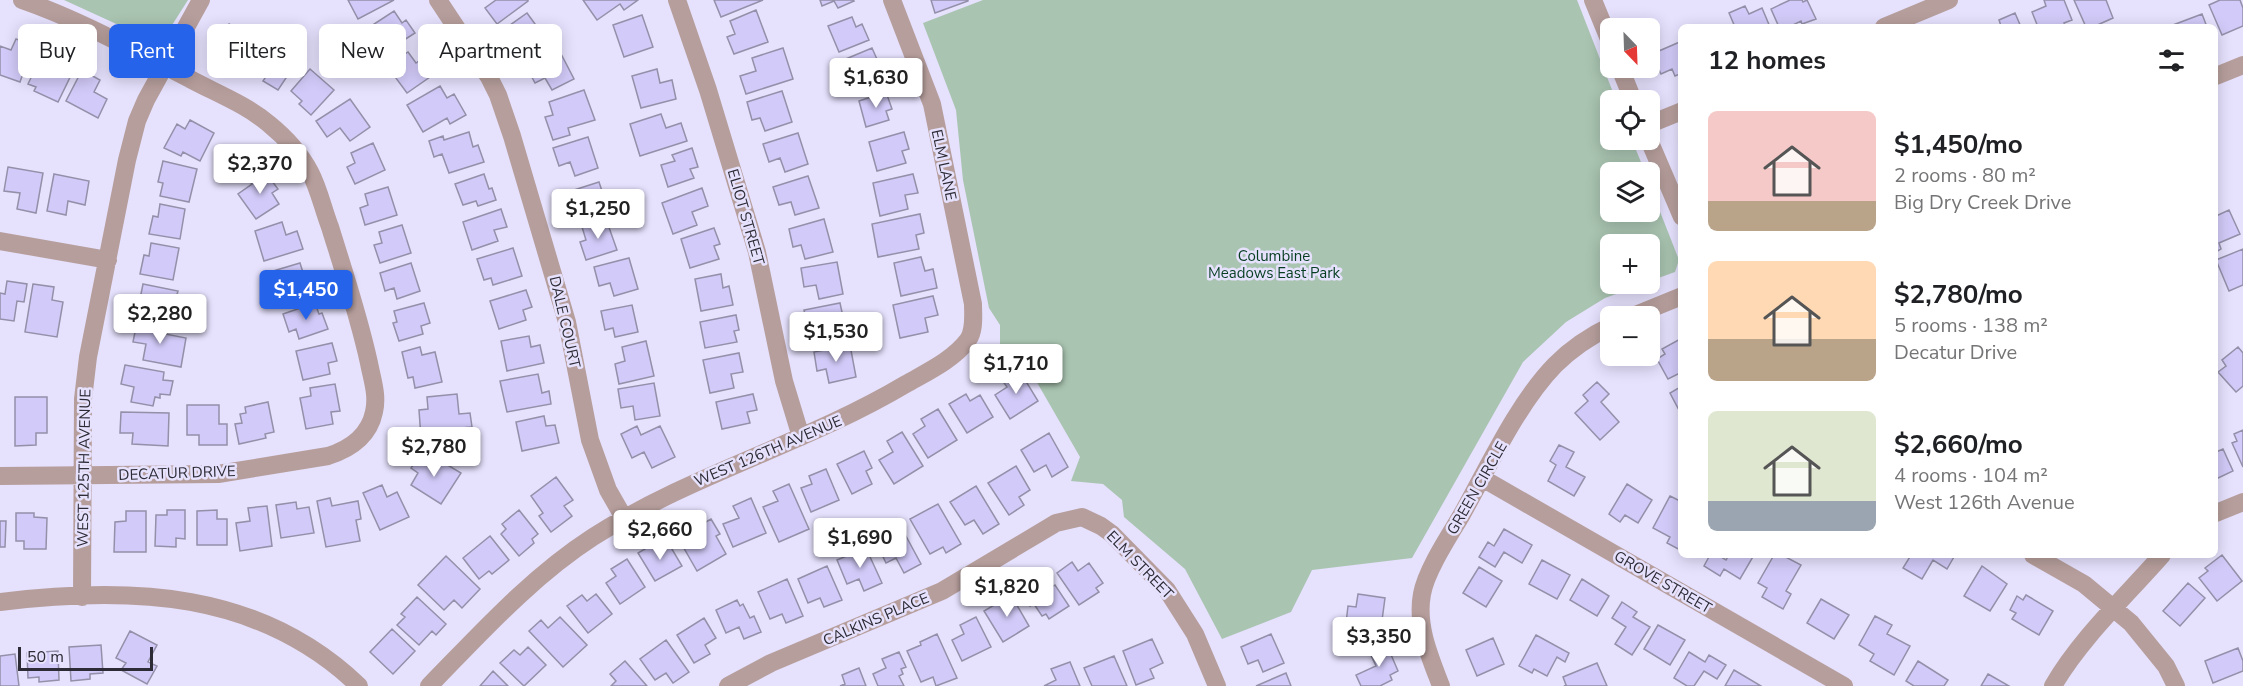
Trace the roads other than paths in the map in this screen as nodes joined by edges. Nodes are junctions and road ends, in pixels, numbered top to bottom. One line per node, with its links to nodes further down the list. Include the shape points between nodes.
1 (22, 0): 11 (street)
2 (201, 0): 9 (street, WEST 125TH AVENUE)
3 (438, 0): 33 (street, DALE COURT, via 498,95 553,270 591,440 608,490)
4 (677, 0): 26 (street, ELIOT STREET, via 757,252 784,381)
5 (892, 0): 25 (street, ELM LANE, via 936,123 973,304)
6 (1593, 0): 8 (street)
7 (1949, 0): 10 (street)
8 (1600, 18)
9 (188, 24)
10 (1891, 24)
11 (109, 39)
12 (2243, 65): 13 (street)
13 (2218, 75)
14 (158, 78): 21 (street, WEST 125TH AVENUE, via 137,121)
15 (188, 78): 27 (street, DECATUR DRIVE, via 268,122 298,153 309,171 365,345 376,396 372,419 356,443 328,456 218,474)
16 (1678, 113): 17 (street)
17 (1660, 120)
18 (1653, 150): 19 (street)
19 (1678, 208)
20 (0, 241): 21 (street)
21 (108, 260): 27 (street, WEST 125TH AVENUE, via 88,357)
22 (1678, 298): 23 (street)
23 (1658, 306)
24 (1600, 332): 29 (street, GREEN CIRCLE, via 1576,346 1544,378)
25 (971, 334): 26 (street, WEST 126TH AVENUE, via 962,347 935,367 870,406)
26 (801, 437): 33 (street, WEST 126TH AVENUE, via 701,479)
27 (82, 475): 28 (street, DECATUR DRIVE); 36 (street, WEST 125TH AVENUE)
28 (0, 476)
29 (1482, 478): 43 (street, GREEN CIRCLE, via 1422,592 1421,624); 44 (street, GROVE STREET)
30 (2243, 502): 32 (street)
31 (1087, 510): 41 (street, CALKINS PLACE, via 1056,523 942,591 771,663); 42 (street, ELM STREET, via 1167,590 1195,634)
32 (2218, 512)
33 (624, 519): 40 (street, WEST 126TH AVENUE, via 564,558 500,613)
34 (2039, 558): 38 (street, via 2084,584)
35 (2159, 558): 38 (street)
36 (82, 597): 37 (street); 39 (street, via 169,598 256,619 298,640)
37 (0, 602)
38 (2114, 609): 45 (street); 46 (street, via 2154,649)
39 (359, 686)
40 (429, 686)
41 (728, 686)
42 (1217, 686)
43 (1442, 686)
44 (1844, 686)
45 (2053, 686)
46 (2176, 686)

